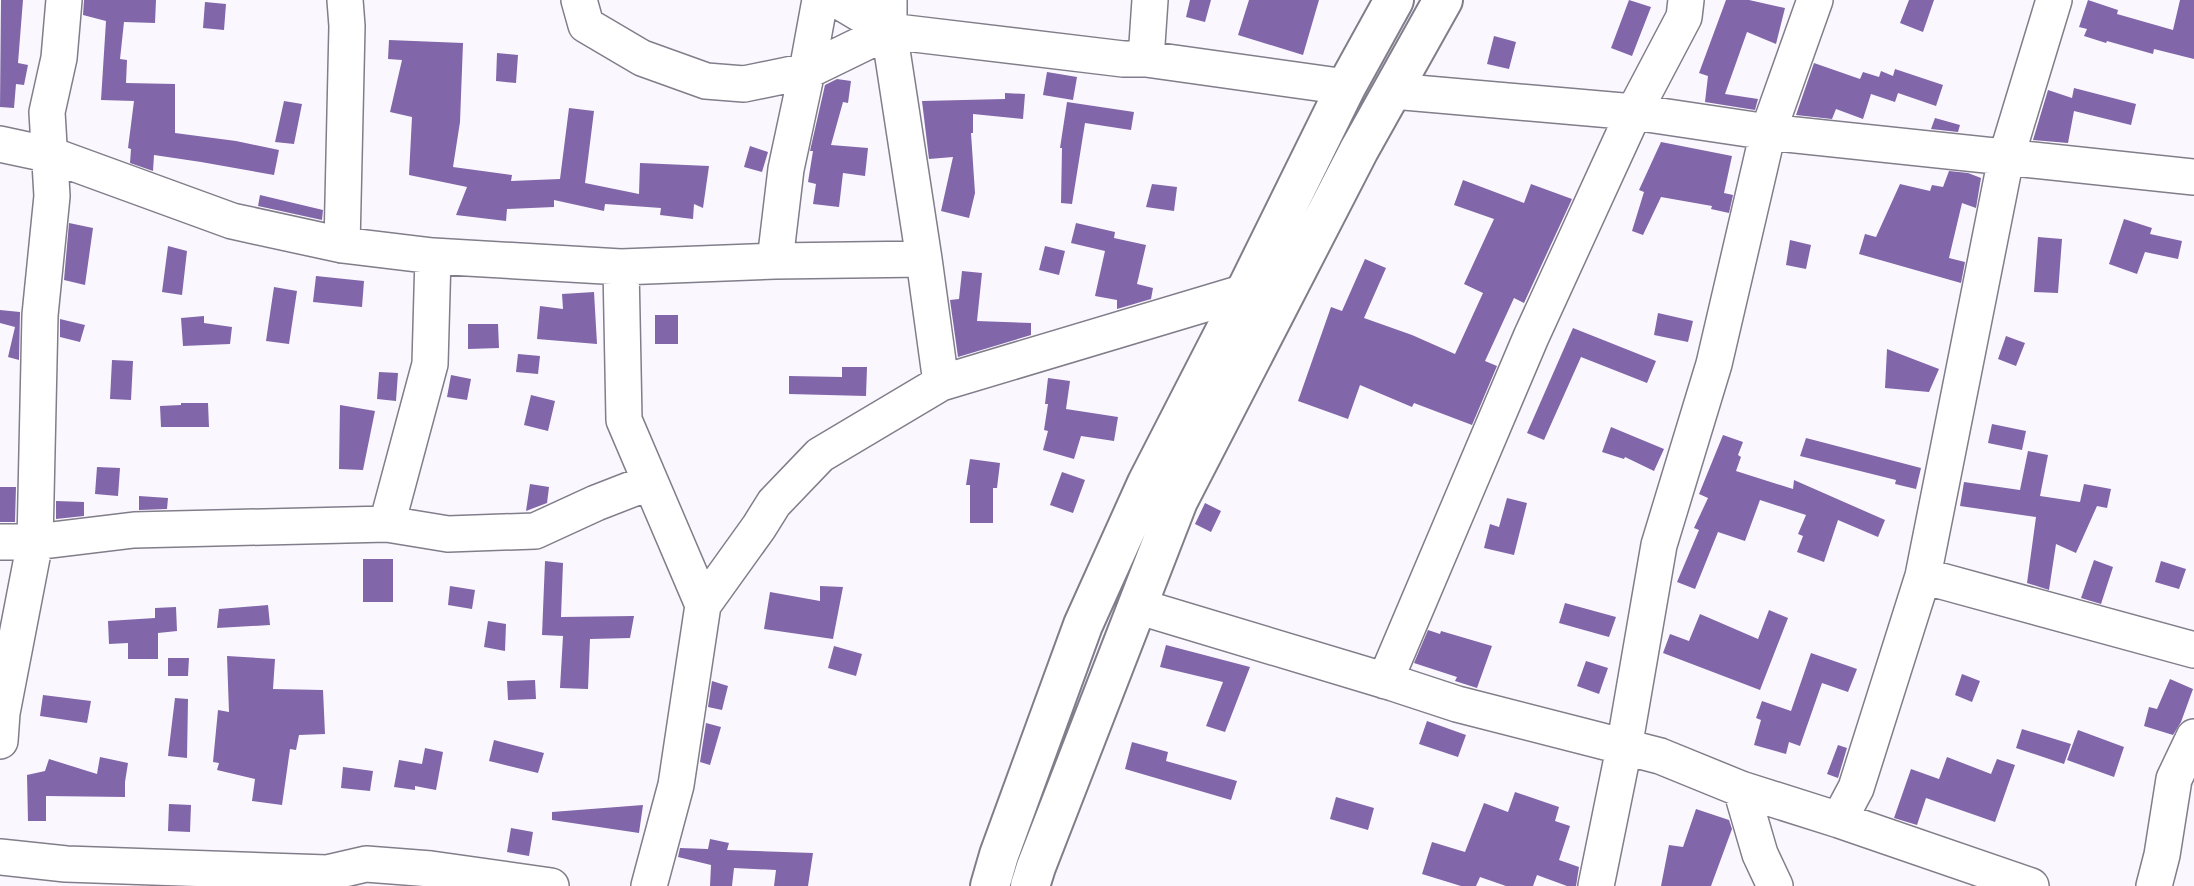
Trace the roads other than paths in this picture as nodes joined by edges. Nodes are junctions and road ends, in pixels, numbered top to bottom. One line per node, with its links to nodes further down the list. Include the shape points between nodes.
1 (64, 0): 20 (street, via 59,58 47,112)
2 (345, 0): 23 (street)
3 (579, 0): 14 (street, via 586,25 642,58 706,81 744,84)
4 (820, 0): 14 (street)
5 (837, 0): 12 (street)
6 (1150, 0): 13 (street)
7 (1394, 0): 15 (main road)
8 (1443, 0): 16 (main road)
9 (1686, 0): 17 (street, via 1684,17)
10 (1815, 0): 18 (street)
11 (2054, 0): 21 (street)
12 (889, 16): 13 (street, via 1123,59); 14 (street); 25 (street)
13 (1146, 59): 15 (street)
14 (807, 71): 26 (street, via 786,169)
15 (1346, 87): 28 (main road)
16 (1393, 91): 17 (street); 36 (main road, via 1178,501)
17 (1634, 112): 18 (street); 38 (street, via 1531,337)
18 (1768, 132): 21 (street); 41 (street, via 1714,364 1659,545)
19 (0, 144): 20 (street)
20 (51, 155): 23 (street, via 232,221); 33 (street, via 52,195 40,315)
21 (2006, 158): 22 (street); 34 (street)
22 (2194, 177)
23 (342, 246): 24 (street)
24 (433, 256): 27 (street); 31 (street, via 430,364)
25 (924, 259): 26 (street); 29 (street)
26 (775, 261): 27 (street)
27 (621, 267): 30 (street, via 624,420)
28 (1245, 292): 29 (street); 48 (main road, via 1147,483 1083,625)
29 (941, 383): 35 (street, via 820,455 774,503)
30 (650, 482): 31 (street, via 535,531 447,534); 35 (street)
31 (387, 524): 33 (street, via 134,530)
32 (0, 542): 33 (street)
33 (35, 542): 40 (street)
34 (1923, 576): 37 (street); 43 (street, via 1856,788)
35 (703, 605): 47 (street, via 676,785)
36 (1137, 606): 38 (street); 49 (main road)
37 (2194, 650)
38 (1385, 681): 41 (street)
39 (2194, 737): 53 (street, via 2174,779)
40 (0, 741)
41 (1624, 748): 42 (street, via 1660,756); 50 (street)
42 (1741, 789): 43 (street); 51 (street)
43 (1839, 820): 52 (street)
44 (0, 857): 45 (street)
45 (328, 880): 46 (street, via 366,864)
46 (551, 886)
47 (649, 886)
48 (990, 886)
49 (1030, 886)
50 (1596, 886)
51 (1774, 886)
52 (2032, 886)
53 (2154, 886)

